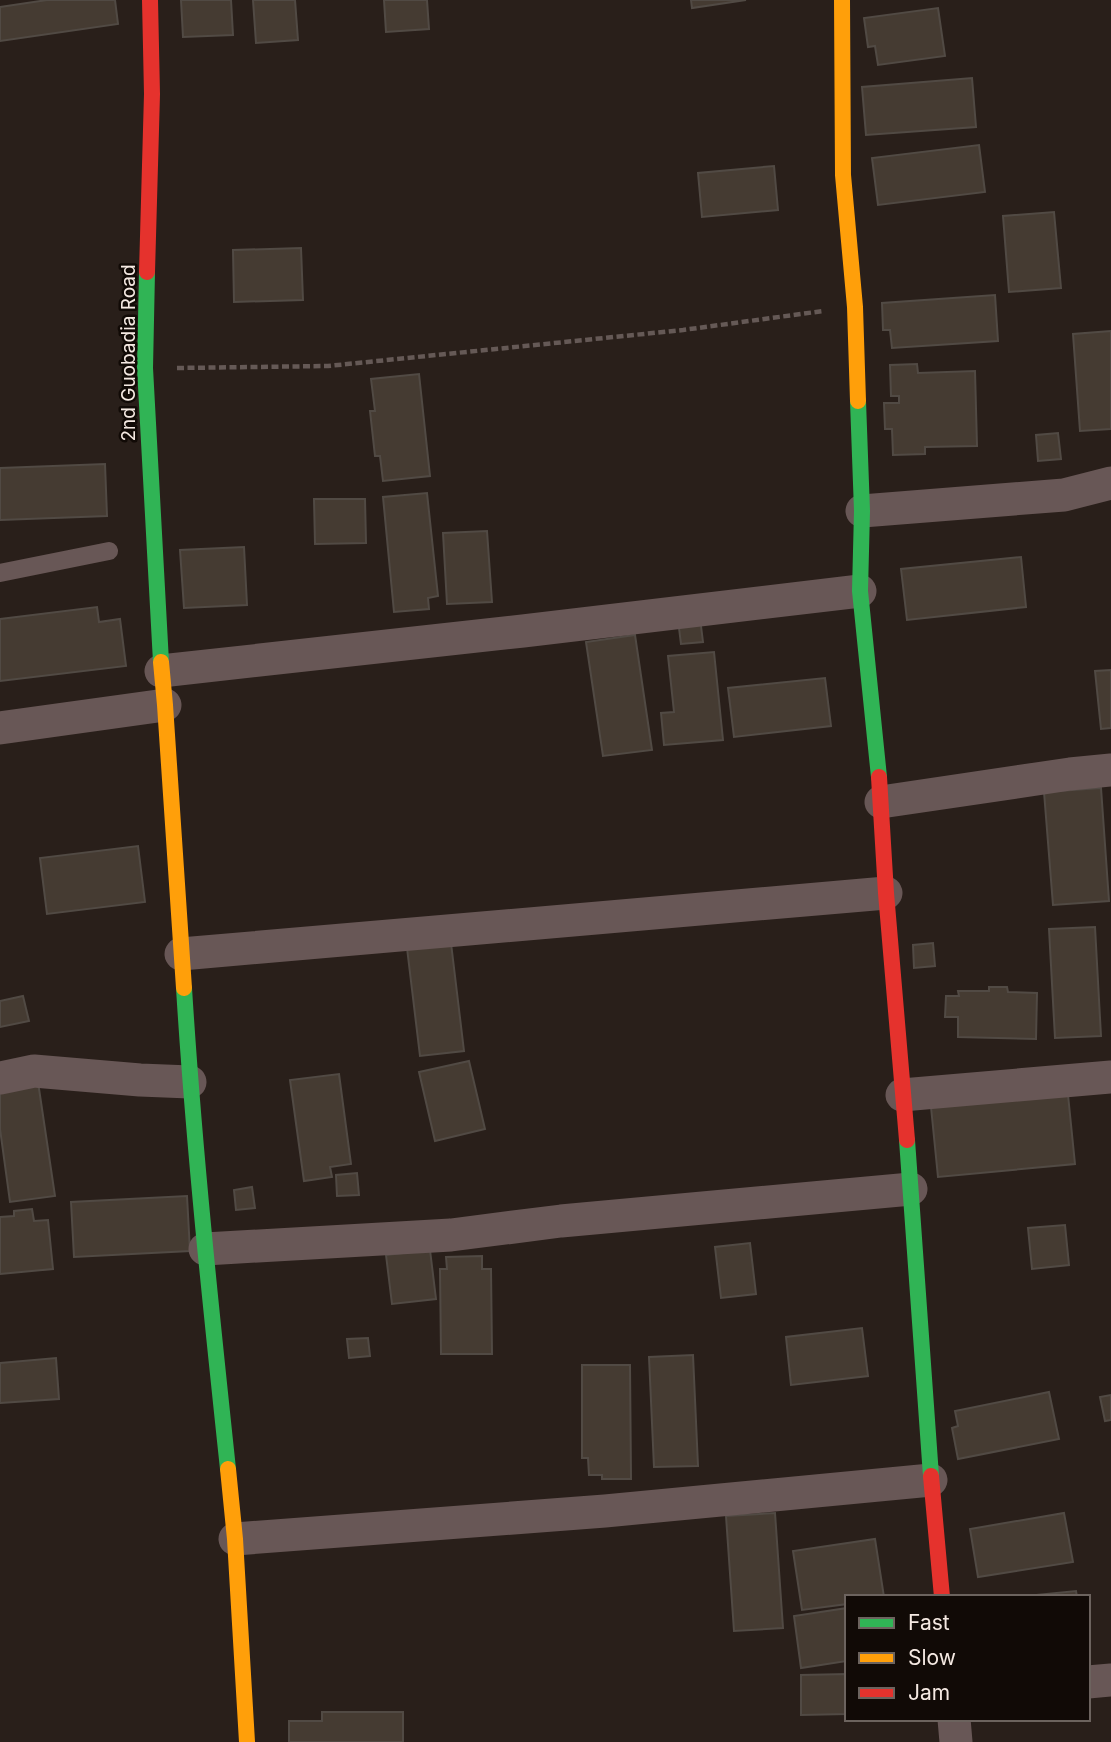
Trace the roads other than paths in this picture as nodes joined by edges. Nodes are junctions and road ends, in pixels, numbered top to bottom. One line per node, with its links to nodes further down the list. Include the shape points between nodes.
1 (150, 0): 8 (street, 2nd Guobadia Road, via 145,368)
2 (842, 0): 4 (street, via 843,175 855,307)
3 (1111, 483): 4 (street, via 1064,495)
4 (862, 511): 7 (street)
5 (109, 551): 6 (lane)
6 (0, 573)
7 (860, 590): 8 (street); 12 (street)
8 (161, 671): 9 (street, 2nd Guobadia Road)
9 (165, 705): 10 (street); 14 (street, 2nd Guobadia Road)
10 (0, 728)
11 (1111, 770): 12 (street)
12 (881, 802): 13 (street)
13 (886, 893): 14 (street); 18 (street)
14 (181, 954): 17 (street, 2nd Guobadia Road)
15 (1111, 1077): 18 (street)
16 (0, 1078): 17 (street, via 34,1071)
17 (190, 1082): 20 (street, 2nd Guobadia Road)
18 (902, 1095): 19 (street)
19 (911, 1189): 20 (street, via 451,1234); 21 (street)
20 (205, 1249): 22 (street, 2nd Guobadia Road)
21 (931, 1480): 22 (street); 23 (street)
22 (235, 1539): 27 (street, 2nd Guobadia Road)
23 (942, 1595)
24 (1111, 1680): 25 (street)
25 (1090, 1682)
26 (954, 1721): 28 (street)
27 (247, 1742)
28 (956, 1742)

